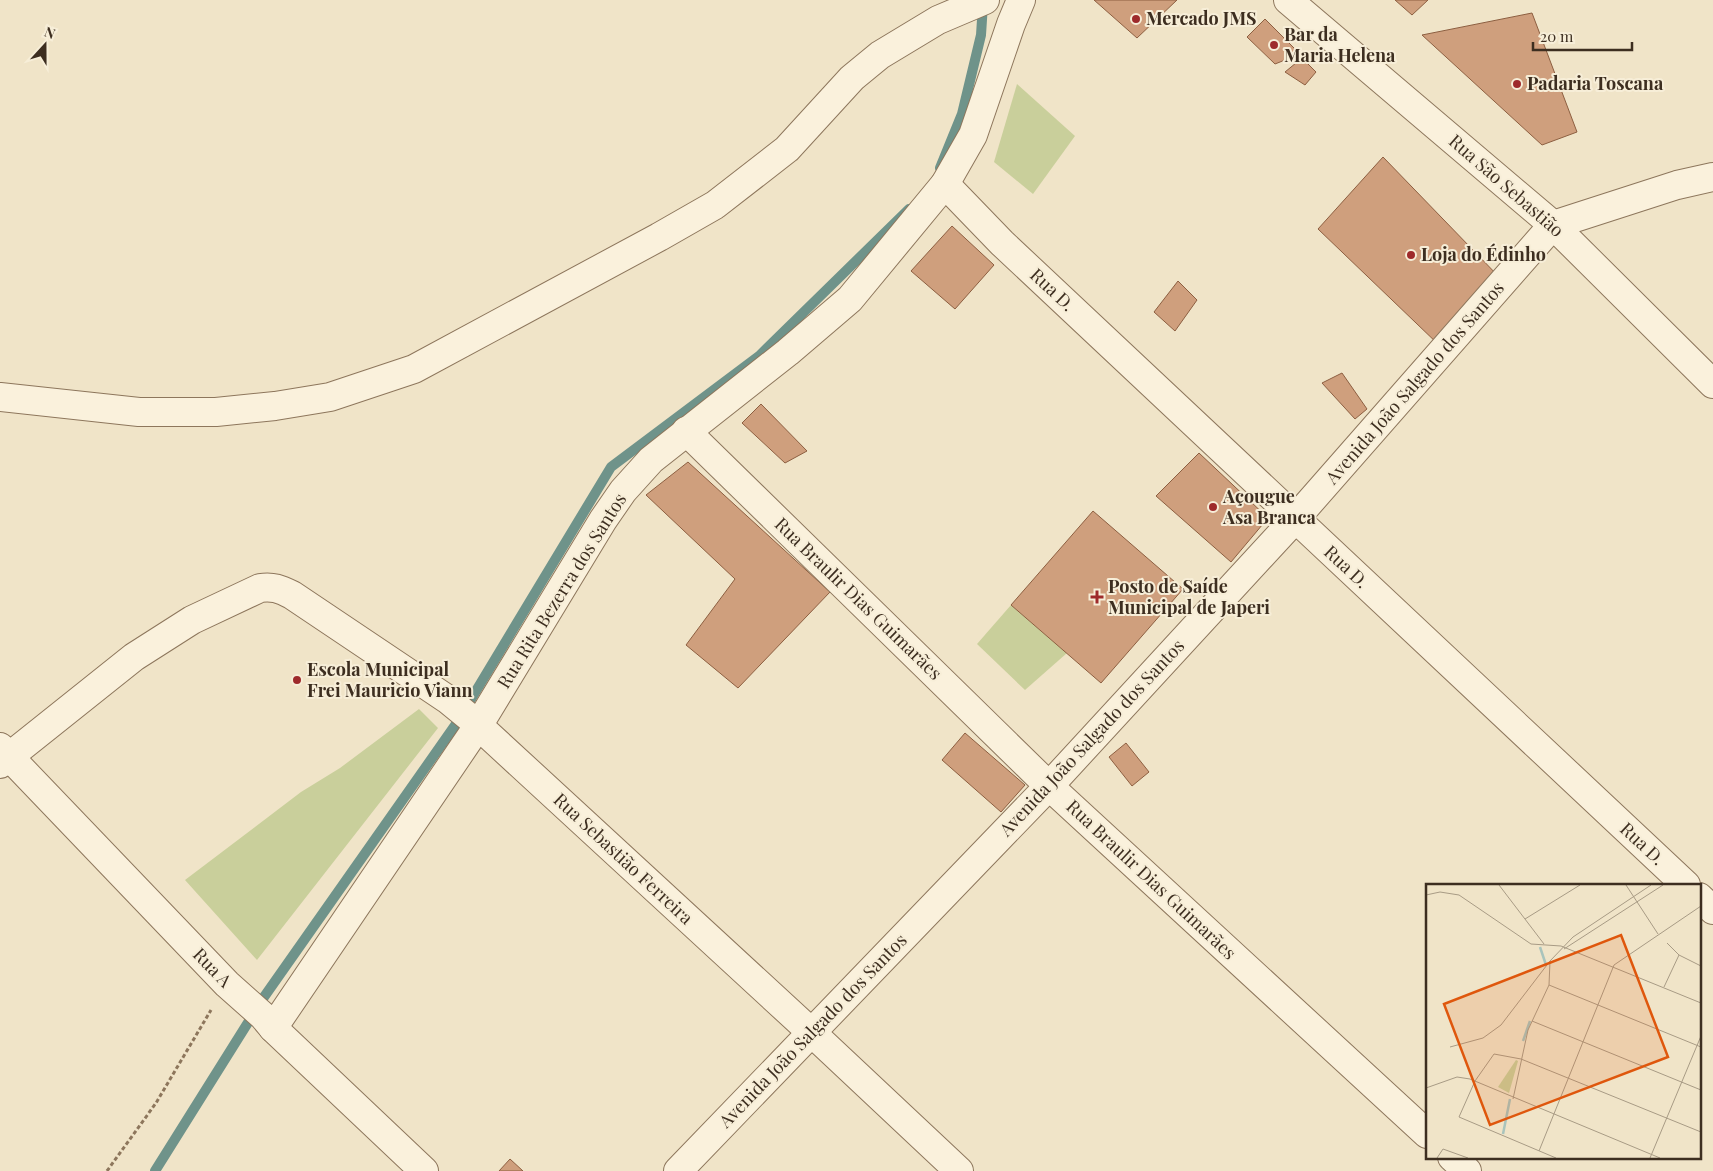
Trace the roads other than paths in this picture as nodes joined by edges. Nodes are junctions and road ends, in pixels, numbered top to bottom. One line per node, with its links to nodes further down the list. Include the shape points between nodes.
1 (985, 0): 8 (street, via 918,31 880,55 852,78 787,149 715,205 414,369 330,396 216,412 139,412)
2 (1021, 0): 5 (street, Rua Rita Bezerra dos Santos, via 973,135)
3 (1288, 0): 6 (street, Rua São Sebastião)
4 (1713, 177): 6 (street, via 1677,185)
5 (945, 184): 9 (street, Rua Rita Bezerra dos Santos, via 850,299); 10 (street, Rua D., via 1002,243)
6 (1553, 225): 7 (street, Rua São Sebastião); 10 (street, Avenida João Salgado dos Santos)
7 (1713, 384)
8 (0, 397)
9 (686, 431): 11 (street, Rua Rita Bezerra dos Santos, via 651,460 623,491); 13 (street, Rua Braulir Dias Guimarães)
10 (1295, 519): 13 (street, Avenida João Salgado dos Santos); 14 (street, Rua D.)
11 (473, 722): 12 (street, Rua Sebastião Ferreira, via 447,699 292,594 271,587 260,588 192,620 134,657); 17 (street, Rua Rita Bezerra dos Santos); 18 (street, Rua Sebastião Ferreira)
12 (3, 756): 17 (street, Rua A)
13 (1049, 786): 18 (street, Avenida João Salgado dos Santos); 19 (street, Rua Braulir Dias Guimarães)
14 (1685, 884)
15 (1700, 898): 16 (street)
16 (1713, 910)
17 (268, 1022): 21 (street, Rua A)
18 (811, 1032): 22 (street, Avenida João Salgado dos Santos); 23 (street, Rua Sebastião Ferreira)
19 (1426, 1133)
20 (1453, 1158): 24 (street)
21 (424, 1171)
22 (678, 1171)
23 (959, 1171)
24 (1467, 1171)

